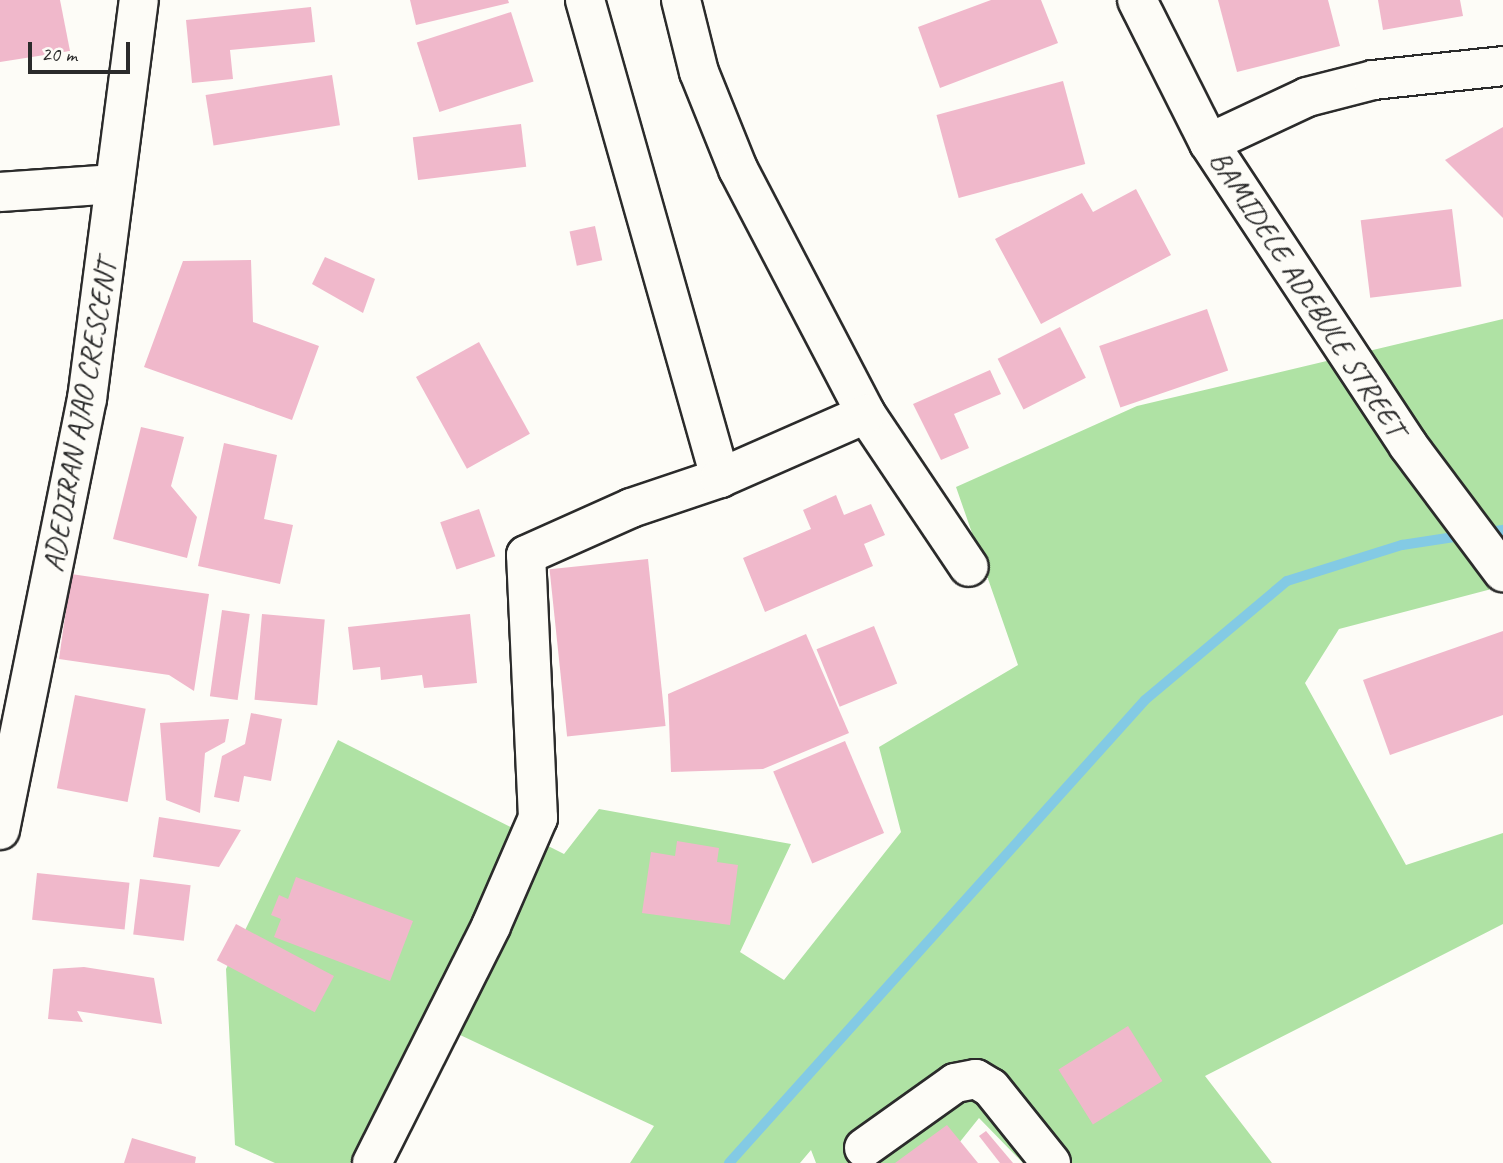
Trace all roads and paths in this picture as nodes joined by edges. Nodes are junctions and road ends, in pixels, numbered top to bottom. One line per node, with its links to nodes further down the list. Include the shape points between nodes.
1 (139, 0): 7 (street, ADEDIRAN AJAO CRESCENT)
2 (585, 0): 10 (street)
3 (681, 0): 9 (street, via 699,72 738,169)
4 (1137, 0): 6 (street, BAMIDELE ADEBULE STREET)
5 (1503, 66): 6 (street, via 1373,80 1307,97)
6 (1209, 144): 12 (street, BAMIDELE ADEBULE STREET, via 1408,445)
7 (114, 184): 8 (street); 13 (street, ADEDIRAN AJAO CRESCENT, via 87,399)
8 (0, 192)
9 (866, 414): 10 (street); 11 (street)
10 (720, 478): 15 (street, via 631,508 526,555 538,818 491,926)
11 (969, 567)
12 (1500, 568)
13 (0, 830)
14 (864, 1148): 16 (street, via 955,1083 976,1079 991,1088)
15 (372, 1163)
16 (1051, 1163)

